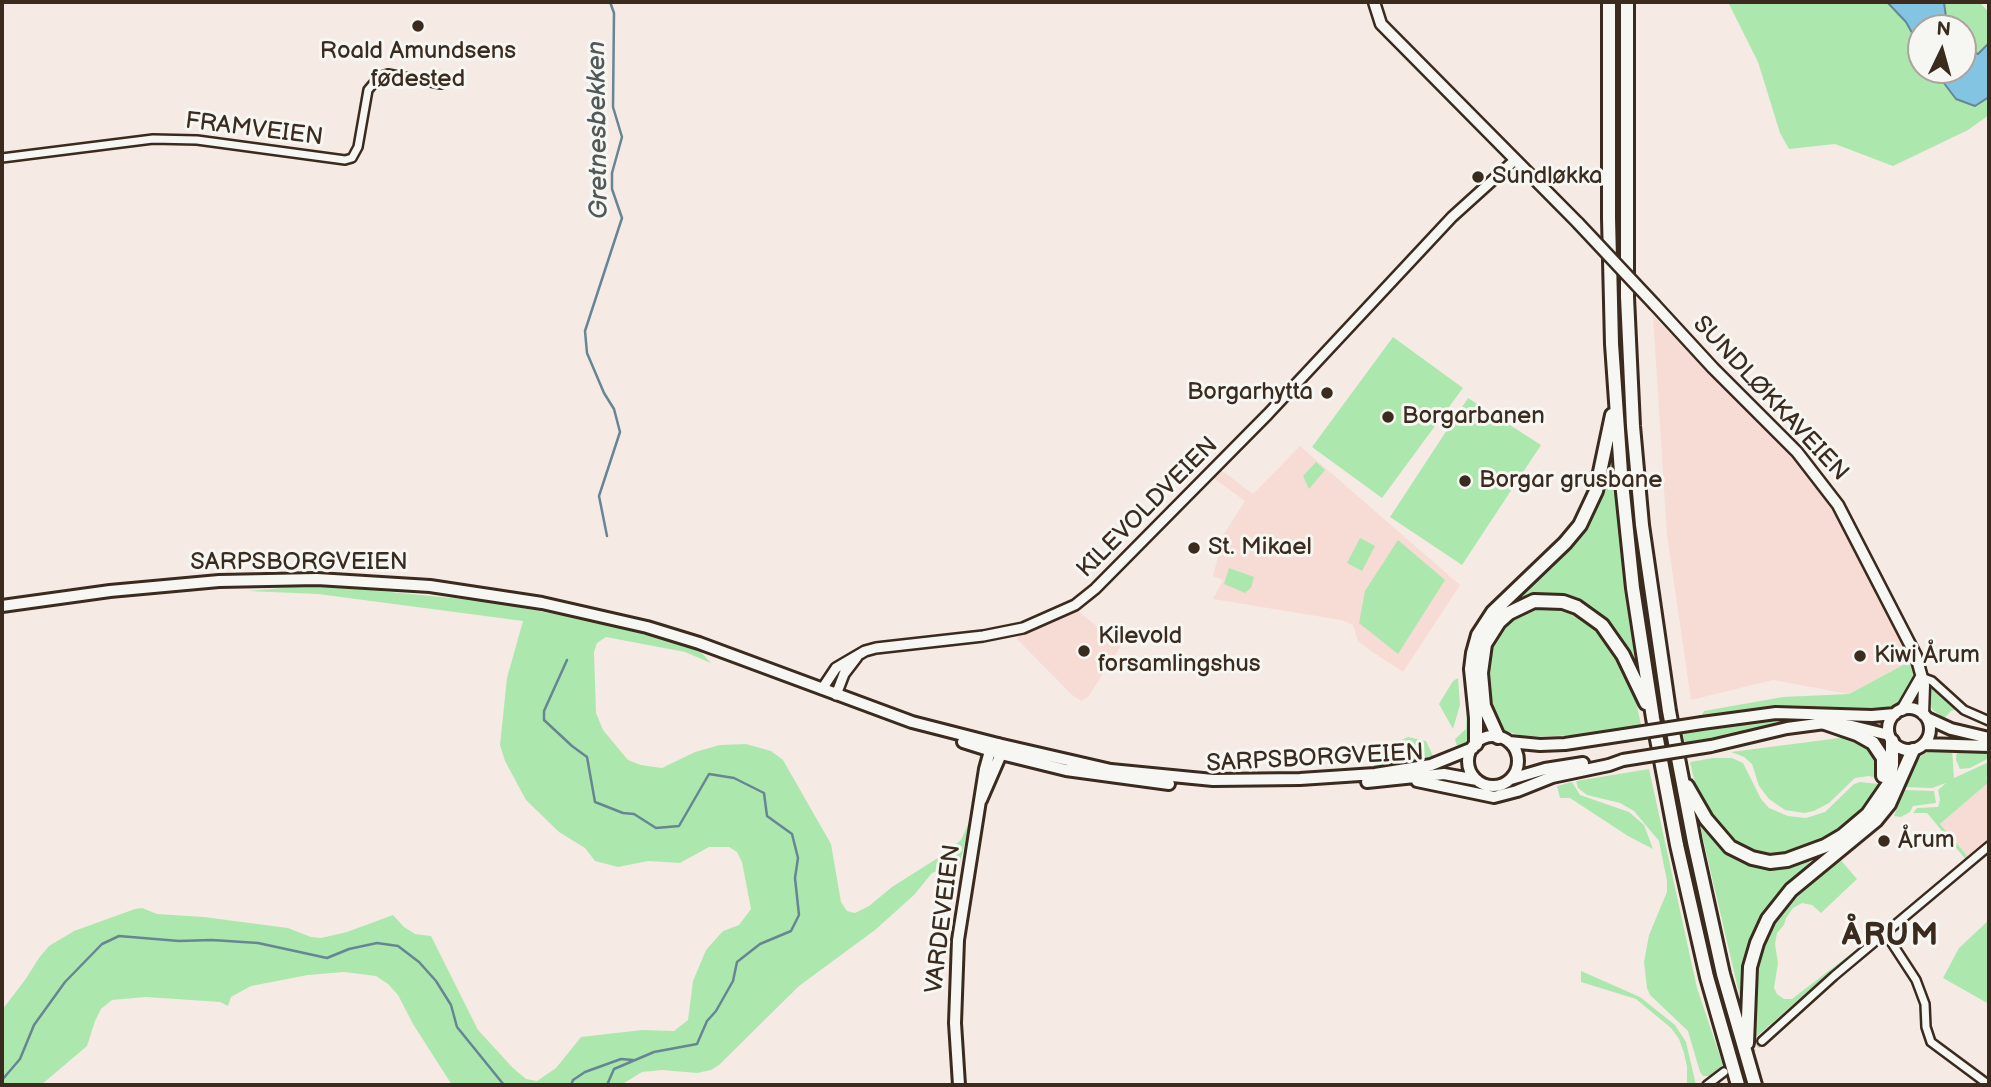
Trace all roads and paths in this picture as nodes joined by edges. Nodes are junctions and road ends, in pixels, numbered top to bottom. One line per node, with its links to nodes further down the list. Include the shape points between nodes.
1 (1374, 2): 6 (main road, via 1381,24)
2 (1609, 2): 7 (highway, via 1609,243)
3 (1627, 2): 26 (highway, via 1626,272 1634,437 1650,586)
4 (441, 84): 5 (street, FRAMVEIEN, via 388,74 379,77 368,90 358,147 352,158 345,160 197,140 153,139)
5 (2, 158)
6 (1515, 160): 9 (street, KILEVOLDVEIEN, via 1452,217 1268,414 1074,605 1023,628); 10 (main road, SUNDLØKKAVEIEN, bridge, via 1822,482 1859,543 1916,656)
7 (1615, 398): 15 (highway, via 1630,564); 21 (highway, via 1600,479 1585,516 1565,543 1493,612 1478,635 1471,669)
8 (2, 606): 11 (main road, SARPSBORGVEIEN, via 219,581 317,579 430,586 542,603 647,627)
9 (864, 651): 11 (street, KILEVOLDVEIEN, via 836,668); 12 (street, via 844,674)
10 (1922, 677): 13 (main road); 14 (main road, SUNDLØKKAVEIEN); 16 (street, via 1936,683 1964,710)
11 (822, 689): 12 (main road, SARPSBORGVEIEN)
12 (836, 695): 24 (main road, SARPSBORGVEIEN)
13 (1898, 712): 14 (main road, via 1913,709); 18 (main road, via 1889,723); 20 (main road, bridge, via 1872,716 1776,713 1565,744)
14 (1925, 716): 19 (main road, via 1951,729); 23 (main road, via 1930,732)
15 (1653, 718): 20 (highway, via 1623,655 1602,625 1563,602 1534,601 1509,613 1485,644 1481,673 1484,706); 38 (highway, via 1689,902)
16 (1989, 721)
17 (1825, 723): 18 (main road); 25 (main road, bridge); 30 (highway, via 1862,736 1880,749 1884,764)
18 (1891, 738): 23 (main road, via 1901,748); 30 (highway, via 1891,775)
19 (1989, 738)
20 (1503, 739): 21 (main road, via 1486,738); 27 (main road, via 1517,753 1517,767)
21 (1474, 746): 24 (main road, SARPSBORGVEIEN, via 1431,765 1375,774 1240,780 1111,770); 29 (main road, via 1470,768)
22 (1989, 746): 23 (main road)
23 (1919, 747): 34 (highway, via 1876,820 1791,890 1768,919 1750,967)
24 (996, 750): 28 (main road, SARPSBORGVEIEN, via 1091,774 1178,785 1261,787); 36 (main road, VARDEVEIEN, via 985,769 956,968)
25 (1623, 760): 27 (main road, via 1545,769); 28 (main road, via 1494,797 1425,781)
26 (1679, 770): 30 (highway, via 1721,838 1740,853 1769,862 1825,846 1857,825); 34 (highway)
27 (1510, 779): 29 (main road, via 1497,786)
28 (1380, 780): 29 (main road, SARPSBORGVEIEN, via 1444,774)
29 (1477, 780)
30 (1877, 804)
31 (1989, 846): 32 (street)
32 (1886, 934): 33 (street); 40 (street, via 1916,980 1931,1042)
33 (1762, 1041)
34 (1746, 1057): 39 (highway)
35 (1724, 1072): 37 (street)
36 (959, 1085)
37 (1707, 1085)
38 (1738, 1085)
39 (1755, 1085)
40 (1989, 1085)

